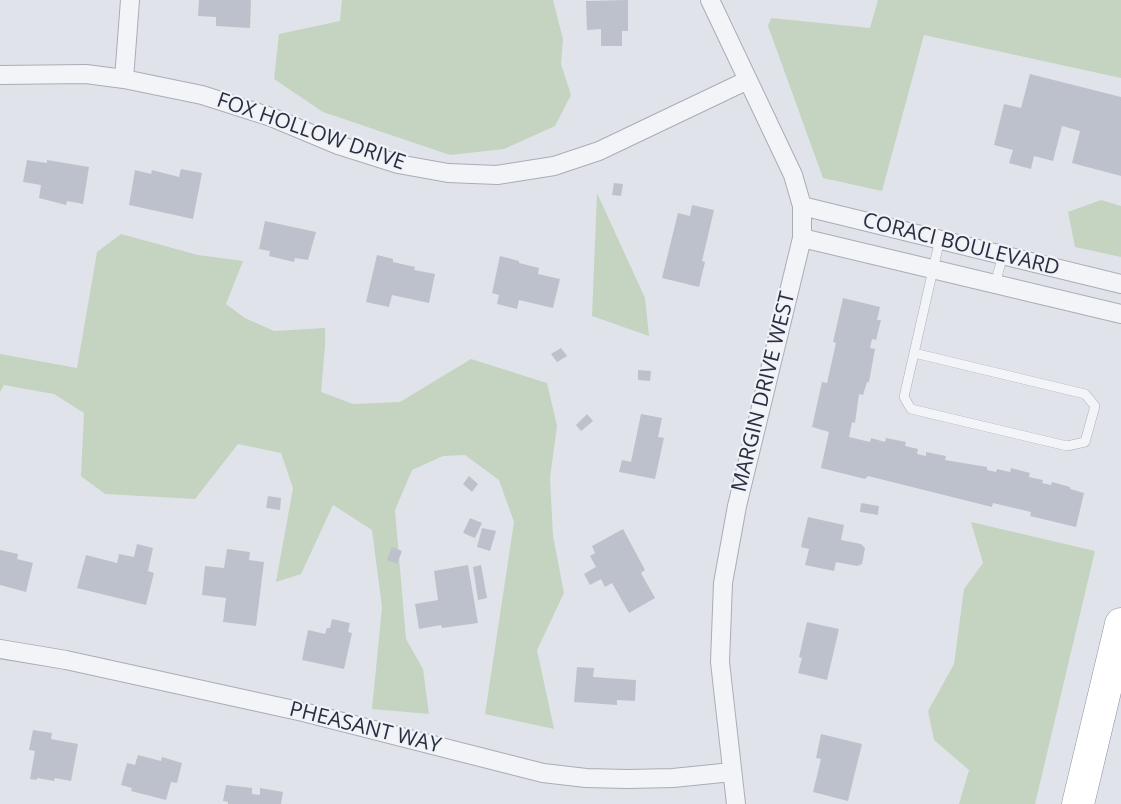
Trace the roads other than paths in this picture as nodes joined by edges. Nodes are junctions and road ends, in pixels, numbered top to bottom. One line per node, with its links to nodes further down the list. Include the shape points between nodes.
1 (130, 0): 4 (street)
2 (710, 0): 5 (street, MARGIN DRIVE WEST)
3 (0, 75): 4 (street, FOX HOLLOW DRIVE, via 74,74)
4 (124, 79): 5 (street, FOX HOLLOW DRIVE, via 202,95 398,164 497,176 554,166 599,151)
5 (748, 80): 6 (street, MARGIN DRIVE WEST, via 793,175)
6 (802, 206): 7 (street, MARGIN DRIVE WEST); 8 (street, CORACI BOULEVARD)
7 (802, 238): 10 (street, CORACI BOULEVARD); 17 (street, MARGIN DRIVE WEST, via 736,506 723,583 720,662)
8 (940, 239): 9 (street, CORACI BOULEVARD); 10 (lane)
9 (1003, 255): 11 (lane); 12 (street, CORACI BOULEVARD)
10 (933, 269): 11 (street, CORACI BOULEVARD); 14 (lane)
11 (995, 284): 13 (street, CORACI BOULEVARD)
12 (1121, 284)
13 (1121, 314)
14 (914, 353): 14 (lane, via 904,398 910,409 1067,446 1085,442 1095,406 1084,394)
15 (1121, 624): 19 (highway)
16 (0, 649): 17 (street, PHEASANT WAY, via 303,712 543,773 628,779)
17 (732, 772): 18 (street, MARGIN DRIVE WEST)
18 (736, 804)
19 (1077, 804)

